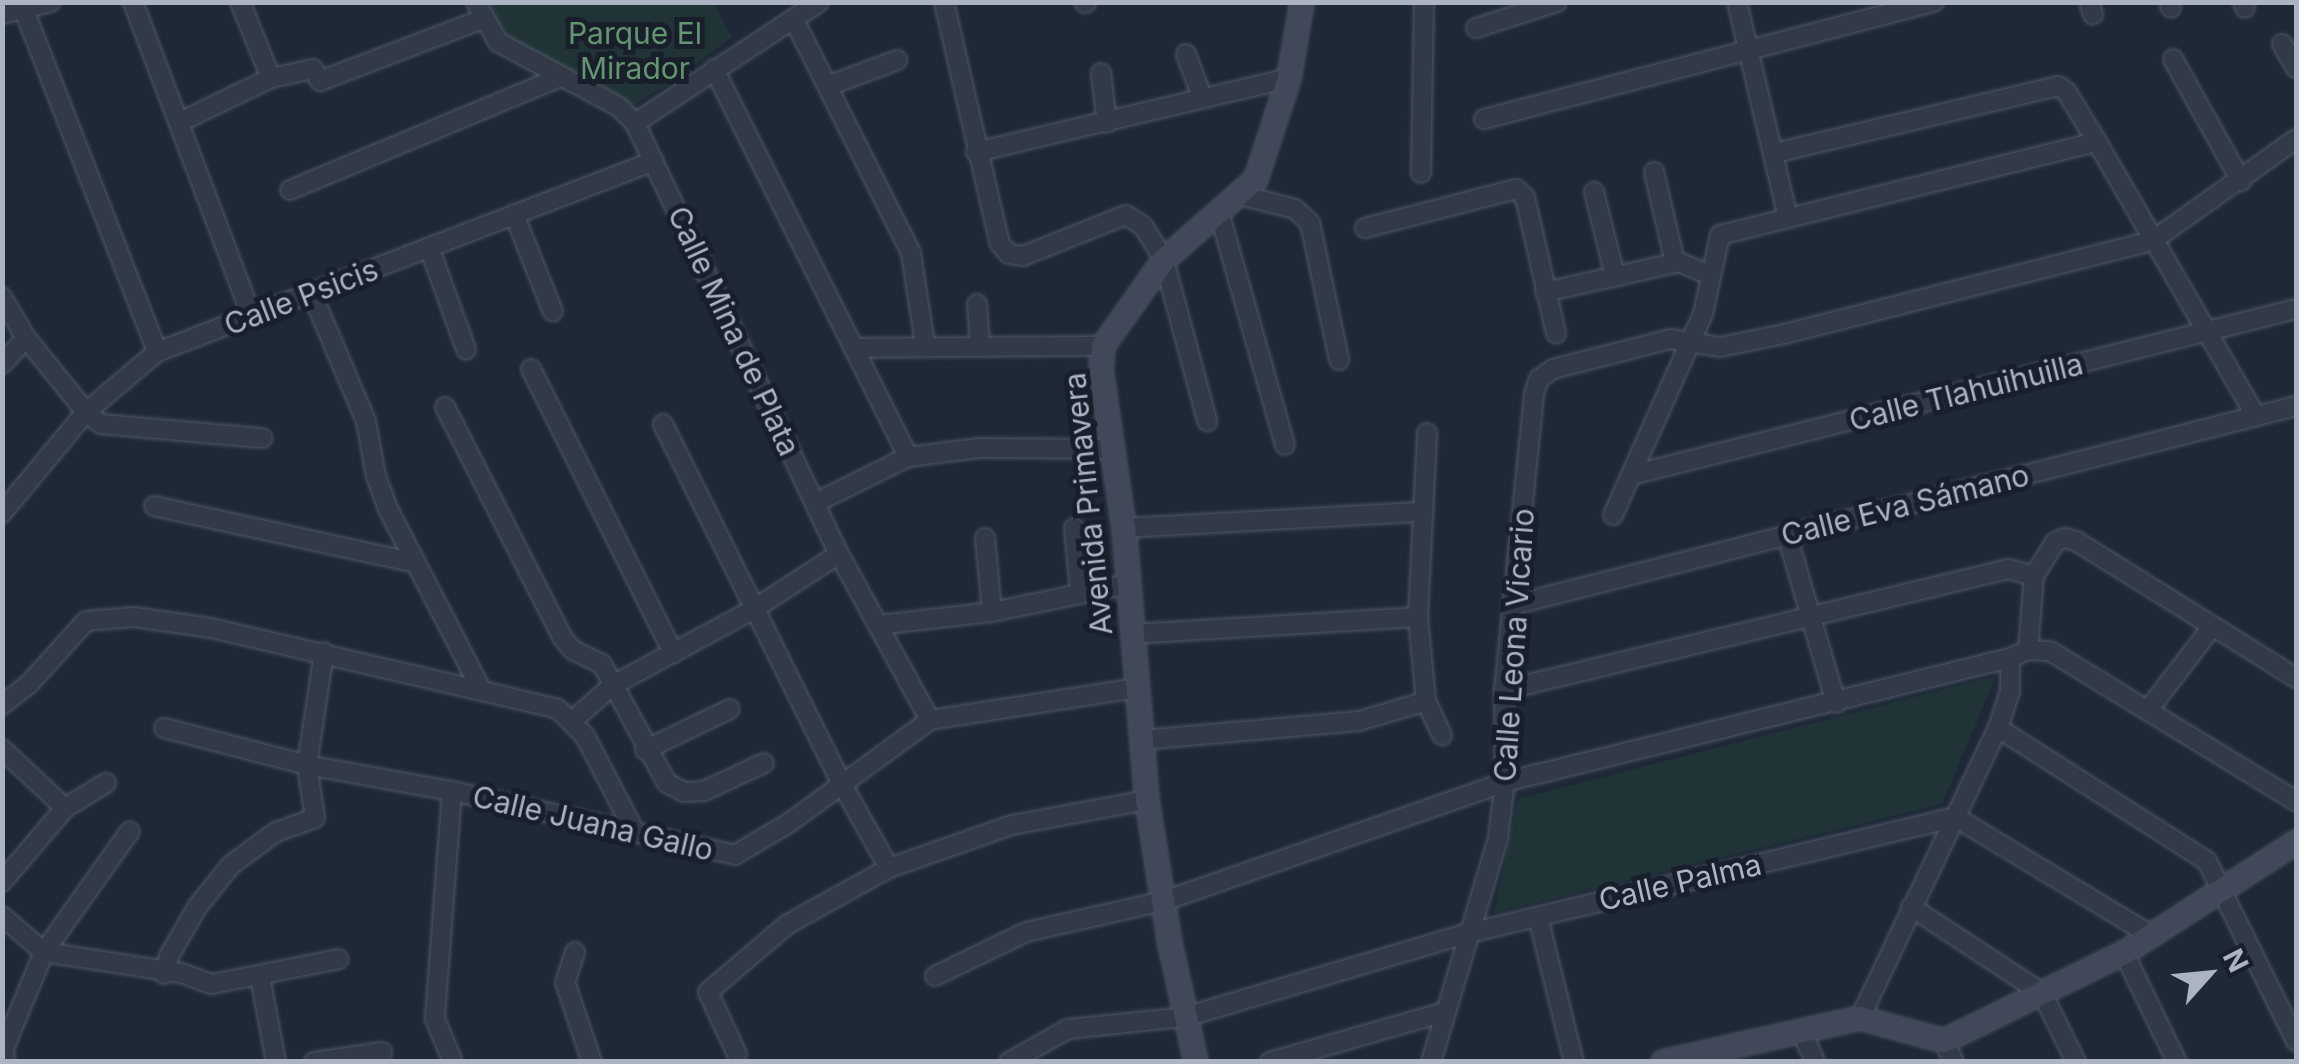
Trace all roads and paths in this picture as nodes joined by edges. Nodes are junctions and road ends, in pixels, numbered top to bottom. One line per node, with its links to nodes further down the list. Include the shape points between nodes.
1 (51, 2): 11 (street)
2 (132, 2): 30 (street)
3 (240, 2): 24 (street)
4 (819, 2): 14 (street)
5 (944, 2): 35 (street)
6 (1302, 2): 26 (street, Avenida Primavera)
7 (1424, 2): 39 (street)
8 (1557, 2): 15 (street)
9 (1737, 2): 17 (street)
10 (1934, 2): 17 (street)
11 (24, 10): 13 (street); 70 (street)
12 (479, 11): 24 (street, via 320,82 313,69); 25 (street, Calle Mina de Plata, via 498,42)
13 (2, 14)
14 (794, 20): 22 (street); 27 (street)
15 (1476, 28)
16 (2282, 44): 21 (street)
17 (1751, 53): 29 (street); 36 (street)
18 (1186, 54): 28 (street)
19 (2174, 58): 40 (street)
20 (897, 60): 27 (street)
21 (2296, 68)
22 (714, 69): 31 (street); 68 (street)
23 (1102, 72): 32 (street)
24 (271, 78): 30 (street)
25 (560, 78): 31 (street, Calle Mina de Plata, via 620,106); 41 (street)
26 (1288, 78): 28 (street); 43 (street, Avenida Primavera, via 1256,179)
27 (828, 86): 66 (street, via 911,253)
28 (1202, 97): 32 (street)
29 (1484, 119)
30 (180, 122): 60 (street)
31 (635, 123): 37 (street, Calle Mina de Plata)
32 (1108, 123): 35 (street)
33 (2296, 139): 40 (street)
34 (2097, 142): 36 (street, via 2066,91 2050,86); 46 (street); 48 (street)
35 (976, 152): 50 (street, via 993,227 1010,254 1023,256 1126,216 1143,226)
36 (1776, 154): 46 (street)
37 (654, 161): 45 (street, Calle Psicis); 86 (street, Calle Mina de Plata)
38 (1654, 172): 51 (street)
39 (1421, 173)
40 (2241, 182): 48 (street)
41 (290, 190)
42 (1594, 192): 52 (street)
43 (1240, 195): 44 (street, Avenida Primavera); 71 (street, via 1295,210 1310,223)
44 (1219, 212): 50 (street, Avenida Primavera); 82 (street)
45 (514, 214): 49 (street, Calle Psicis); 59 (street)
46 (1788, 217): 53 (street, via 1720,235)
47 (1364, 228): 54 (street, via 1516,189 1525,197)
48 (2152, 240): 61 (street); 64 (street, via 1752,340 1720,347)
49 (429, 247): 55 (street, Calle Psicis); 69 (street)
50 (1164, 260): 67 (street, Avenida Primavera); 78 (street)
51 (1675, 262): 52 (street); 53 (street)
52 (1615, 276): 54 (street)
53 (1710, 276): 64 (street)
54 (1545, 292): 62 (street)
55 (312, 294): 60 (street, Calle Psicis); 96 (street, via 366,421 376,476)
56 (2, 297): 63 (street)
57 (977, 304): 65 (street)
58 (2296, 309): 61 (street, Calle Tlahuihuilla)
59 (553, 312)
60 (252, 317): 70 (street, Calle Psicis)
61 (2205, 333): 77 (street); 85 (street, Calle Tlahuihuilla)
62 (1556, 334)
63 (26, 338): 72 (street); 76 (street)
64 (1692, 341): 85 (street); 100 (street, Calle Leona Vicario, via 1670,339 1554,369 1539,379)
65 (980, 344): 66 (street); 67 (street)
66 (924, 345): 68 (street)
67 (1103, 346): 83 (street, Avenida Primavera)
68 (853, 348): 84 (street)
69 (466, 349)
70 (157, 352): 76 (street, Calle Psicis)
71 (1338, 360)
72 (2, 364)
73 (530, 369): 110 (street)
74 (2296, 406): 77 (street, Calle Eva Sámano)
75 (445, 407): 113 (street, via 562,637 602,664)
76 (86, 412): 81 (street, via 101,424); 89 (street, Calle Psicis)
77 (2256, 416): 93 (street, Calle Eva Sámano)
78 (1208, 421)
79 (663, 424): 101 (street)
80 (1428, 433): 88 (street)
81 (262, 438)
82 (1284, 445)
83 (1112, 449): 84 (street, via 980,448); 92 (street, Avenida Primavera)
84 (908, 457): 86 (street)
85 (1635, 474): 90 (street)
86 (815, 503): 95 (street, Calle Mina de Plata)
87 (154, 506): 96 (street)
88 (1424, 512): 92 (street); 103 (street)
89 (2, 513)
90 (1613, 514)
91 (1074, 528): 99 (street)
92 (1124, 528): 98 (street, Avenida Primavera)
93 (1787, 535): 100 (street, Calle Eva Sámano); 104 (street)
94 (985, 538): 102 (street)
95 (839, 554): 101 (street); 105 (street, Calle Mina de Plata)
96 (415, 564): 115 (street)
97 (2034, 576): 104 (street, via 2008,569); 106 (street, via 2055,542 2076,541); 108 (street)
98 (1129, 584): 99 (street); 107 (street, Avenida Primavera)
99 (1080, 592): 102 (street)
100 (1513, 605): 116 (street, Calle Leona Vicario)
101 (754, 609): 110 (street); 134 (street)
102 (992, 612): 105 (street)
103 (1418, 617): 107 (street); 117 (street)
104 (1809, 617): 116 (street); 118 (street)
105 (880, 625): 122 (street, Calle Mina de Plata)
106 (2212, 627): 112 (street); 120 (street)
107 (1132, 634): 114 (street, Avenida Primavera)
108 (2028, 650): 111 (street); 120 (street, via 2050,651)
109 (324, 652): 115 (street); 119 (street, via 134,617 86,621); 131 (street)
110 (672, 652): 113 (street)
111 (2010, 658): 118 (street); 125 (street, via 2010,692)
112 (2296, 678)
113 (613, 685): 123 (street); 129 (street)
114 (1137, 688): 122 (street, Calle Juana Gallo); 127 (street, Avenida Primavera)
115 (481, 689): 123 (street, via 558,709)
116 (1504, 690): 132 (street, Calle Leona Vicario)
117 (1426, 702): 126 (street); 127 (street, via 1358,721)
118 (1836, 703): 132 (street)
119 (2, 705)
120 (2149, 708): 137 (street)
121 (730, 709): 129 (street)
122 (930, 720): 134 (street, Calle Juana Gallo)
123 (572, 721): 141 (street)
124 (164, 728): 131 (street, Calle Juana Gallo)
125 (1998, 728): 139 (street); 145 (street, via 2207,861)
126 (1442, 736)
127 (1142, 740): 136 (street, Avenida Primavera)
128 (2, 749): 138 (street)
129 (645, 750): 130 (street, via 667,783 684,792 704,791)
130 (764, 764)
131 (307, 765): 135 (street, Calle Juana Gallo); 156 (street, via 314,818 276,832 231,865 198,906)
132 (1505, 782): 146 (street); 150 (street, Calle Leona Vicario, via 1498,838)
133 (106, 784): 138 (street)
134 (843, 786): 141 (street, Calle Juana Gallo, via 735,855); 143 (street)
135 (452, 791): 141 (street, Calle Juana Gallo); 171 (street, via 434,1019)
136 (1147, 800): 143 (street, via 1012,826); 146 (street, Avenida Primavera)
137 (2296, 801)
138 (64, 808): 144 (street)
139 (1955, 816): 147 (street); 149 (street, Calle Palma); 151 (street)
140 (130, 831): 152 (street)
141 (636, 832)
142 (2296, 842): 145 (street)
143 (888, 868): 168 (street, via 788,924 708,992)
144 (2, 882)
145 (2224, 889): 151 (street); 164 (street)
146 (1164, 901): 158 (street, via 1026,932); 161 (street, Avenida Primavera)
147 (1911, 908): 159 (street); 162 (street)
148 (2, 916): 152 (street)
149 (1538, 916): 150 (street, Calle Palma); 177 (street)
150 (1469, 933): 160 (street, Calle Leona Vicario); 161 (street, Calle Palma)
151 (2152, 936): 154 (street)
152 (44, 952): 156 (street); 167 (street)
153 (574, 952): 172 (street, via 564,982)
154 (2124, 953): 159 (street); 181 (street)
155 (339, 960): 157 (street)
156 (164, 974): 157 (street, via 212,984)
157 (260, 976): 169 (street)
158 (934, 976)
159 (2042, 992): 165 (street); 180 (street)
160 (1444, 1012): 175 (street); 176 (street, Calle Leona Vicario)
161 (1185, 1017): 173 (street, Calle Palma, via 1068,1030); 174 (street, Avenida Primavera)
162 (1860, 1018): 163 (street); 165 (street)
163 (1801, 1030): 178 (street); 179 (street)
164 (2296, 1041)
165 (1949, 1051)
166 (382, 1052): 170 (street)
167 (4, 1053)
168 (737, 1054)
169 (276, 1062)
170 (314, 1062)
171 (453, 1062)
172 (592, 1062)
173 (1009, 1062)
174 (1196, 1062)
175 (1270, 1062)
176 (1432, 1062)
177 (1574, 1062)
178 (1662, 1062)
179 (1815, 1062)
180 (2076, 1062)
181 (2177, 1062)

